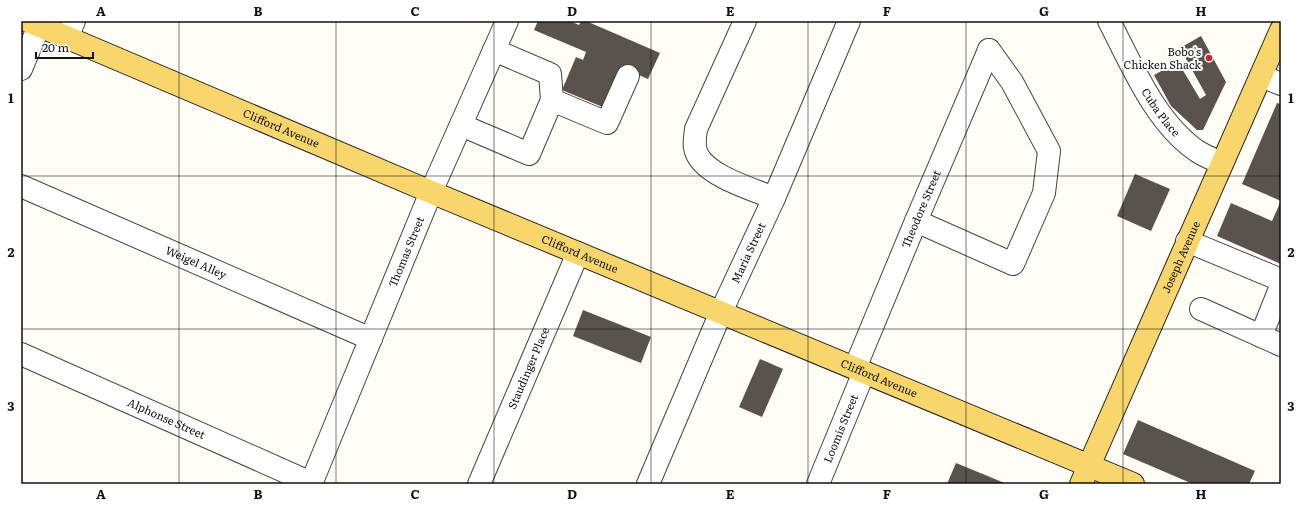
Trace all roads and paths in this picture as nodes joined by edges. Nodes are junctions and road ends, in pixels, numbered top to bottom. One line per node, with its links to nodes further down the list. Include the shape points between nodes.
1 (507, 21): 8 (street, Thomas Street)
2 (745, 21): 18 (street, via 696,129 694,143 697,154 704,164 717,174)
3 (849, 21): 18 (street, Maria Street)
4 (1109, 21): 15 (street, Cuba Place, via 1160,114 1177,134 1196,150)
5 (34, 23): 6 (main road, Clifford Avenue); 9 (street)
6 (70, 29): 17 (main road, Clifford Avenue)
7 (1281, 30): 11 (main road, Joseph Avenue)
8 (494, 50): 13 (street, via 550,74); 14 (street, Thomas Street)
9 (21, 69)
10 (628, 76): 13 (street, via 607,123)
11 (1261, 76): 12 (street); 15 (main road, Joseph Avenue)
12 (1281, 84)
13 (552, 100): 14 (street, via 529,154)
14 (461, 125): 17 (street, Thomas Street)
15 (1222, 163): 20 (main road, Joseph Avenue)
16 (21, 186): 27 (street, Weigel Alley)
17 (431, 192): 21 (main road, Clifford Avenue); 27 (street, Thomas Street)
18 (774, 198): 25 (street, Maria Street)
19 (916, 221): 19 (street, Theodore Street, via 989,50 1012,82 1049,152 1044,193 1013,264); 30 (street, Theodore Street)
20 (1187, 241): 22 (street); 31 (main road, Joseph Avenue)
21 (578, 253): 25 (main road, Clifford Avenue); 33 (street, Staudinger Place)
22 (1281, 280)
23 (1281, 286): 26 (street)
24 (1200, 309): 26 (street)
25 (720, 312): 30 (main road, Clifford Avenue); 34 (street, Maria Street)
26 (1262, 336): 28 (street)
27 (371, 339): 32 (street, Thomas Street)
28 (1281, 345)
29 (21, 354): 32 (street, Alphonse Street)
30 (859, 370): 31 (main road, Clifford Avenue); 35 (street, Loomis Street)
31 (1085, 475): 36 (main road, Clifford Avenue)
32 (311, 484)
33 (479, 484)
34 (648, 484)
35 (818, 484)
36 (1133, 484)

